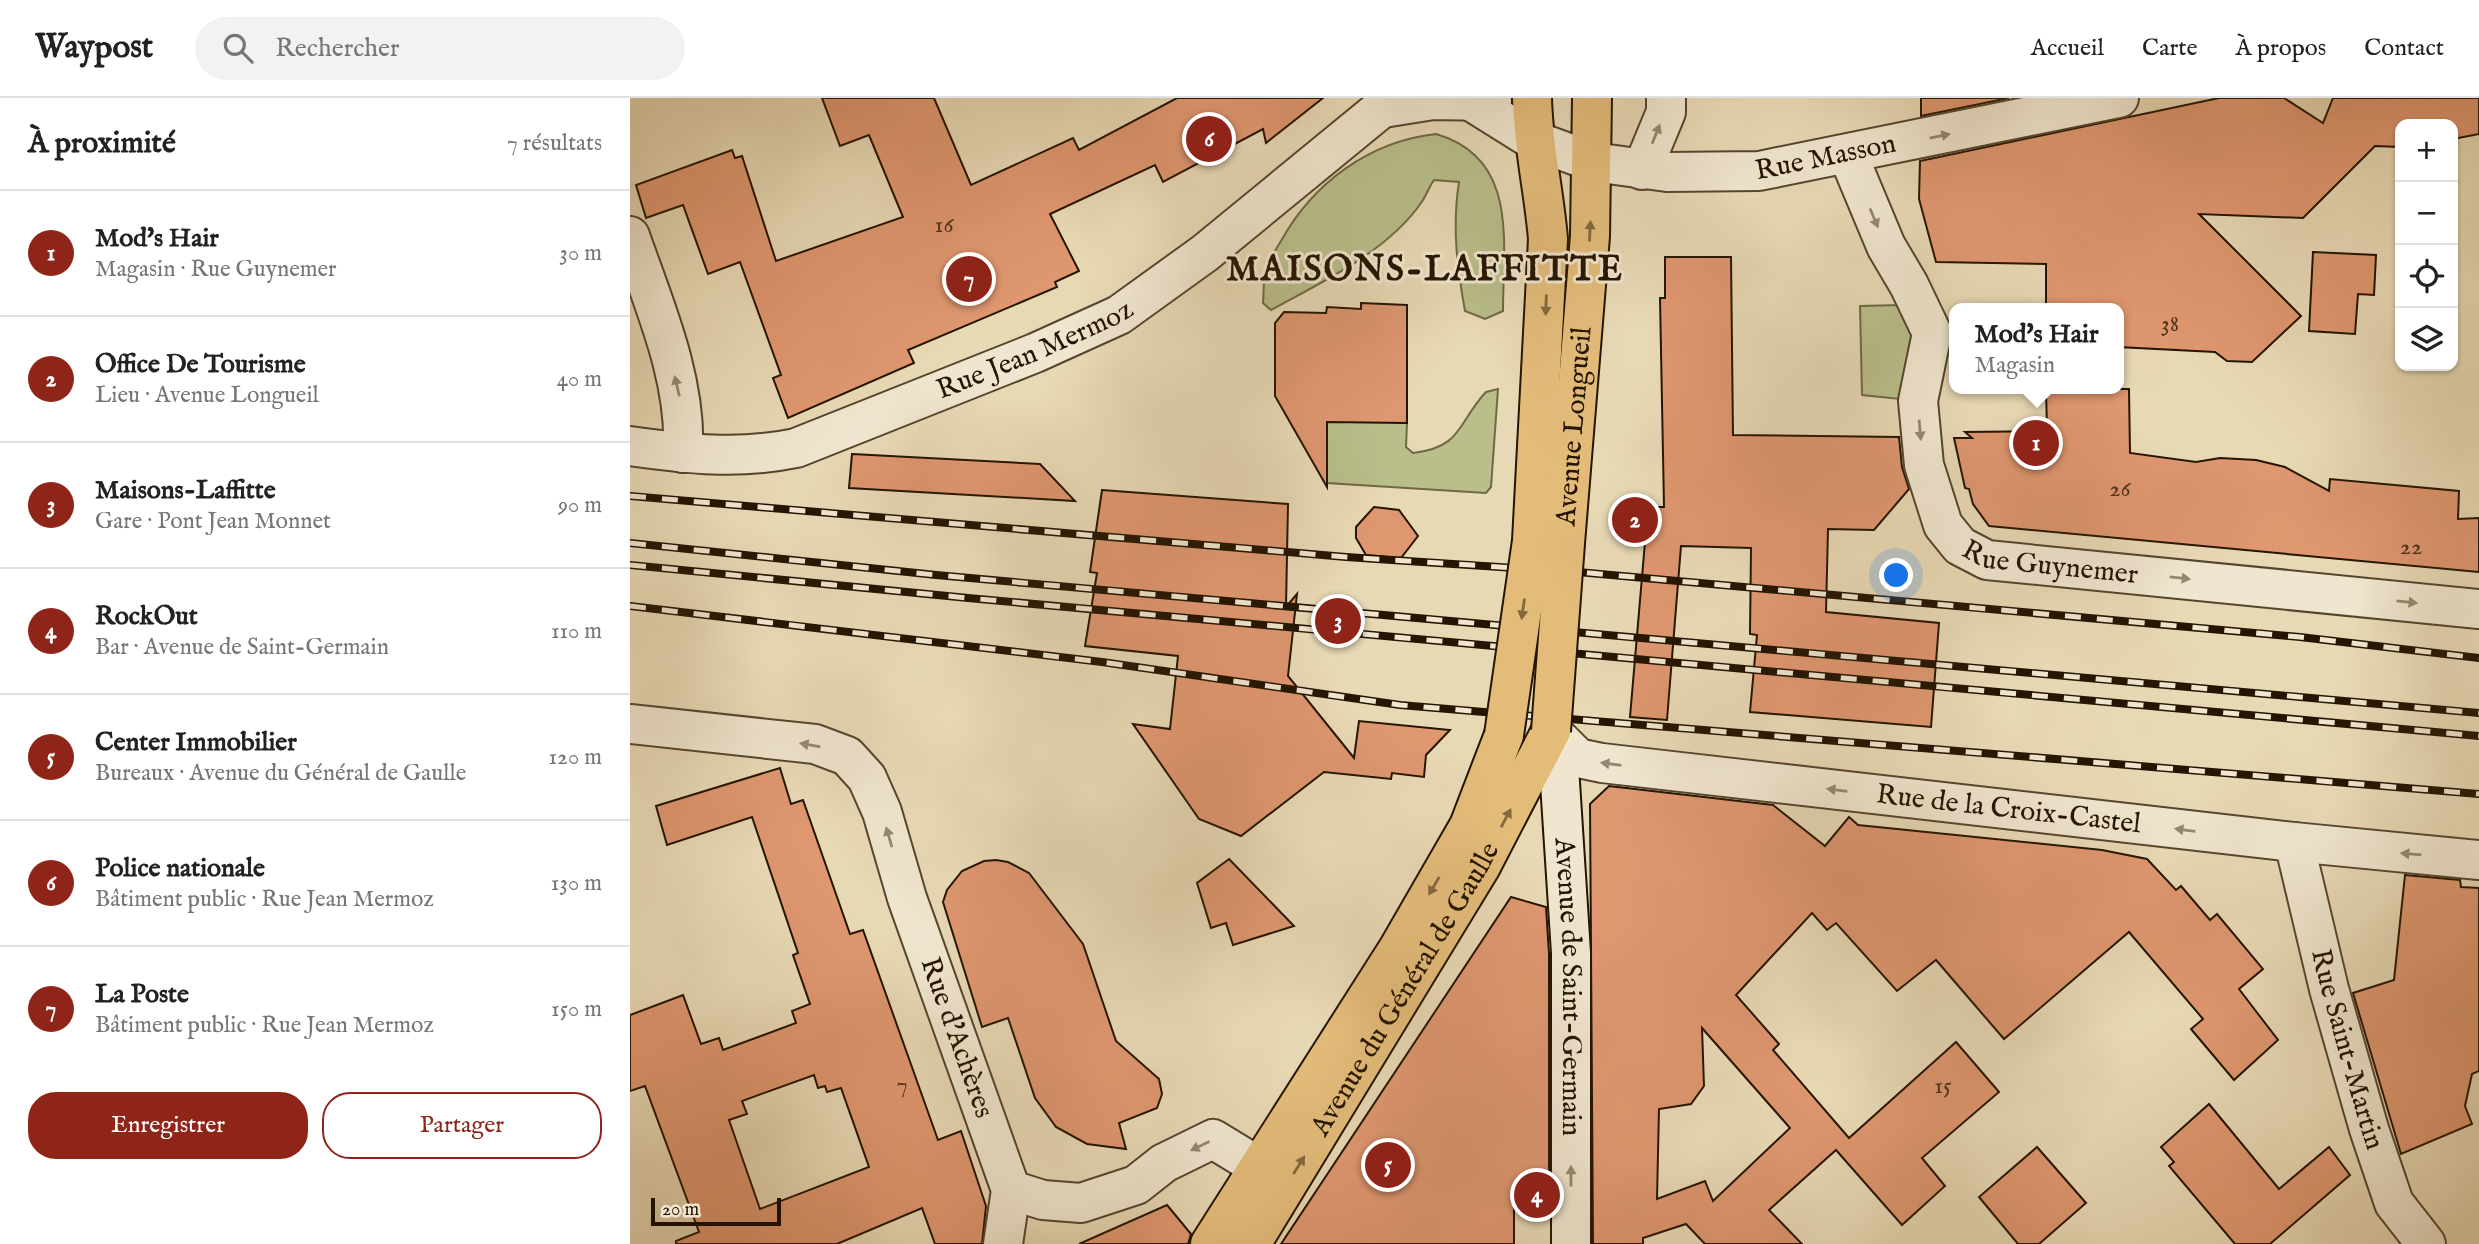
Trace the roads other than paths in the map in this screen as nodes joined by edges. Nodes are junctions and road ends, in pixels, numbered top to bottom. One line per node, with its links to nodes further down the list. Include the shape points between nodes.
1 (1517, 98): 6 (street, Rue Jean Mermoz, via 1510,102)
2 (1532, 98): 8 (main road, Avenue Longueil)
3 (1592, 98): 10 (main road, Avenue Longueil)
4 (1666, 98): 11 (street, one-way to 4, via 1666,112)
5 (2119, 98): 9 (street, Rue Masson, one-way to 5)
6 (1469, 99): 7 (street, Rue Jean Mermoz); 8 (street, Rue Masson)
7 (1388, 103): 14 (street, Rue Jean Mermoz, via 1205,253 1119,315 796,448 757,456)
8 (1533, 140): 10 (street, Rue Masson); 15 (main road, Avenue Longueil, one-way to 15, via 1545,192 1548,239)
9 (1848, 155): 11 (street, Rue Masson, via 1759,171); 16 (street, Rue Guynemer, one-way to 16, via 1886,246 1932,333 1918,401 1924,465 1943,525 1960,546 1987,560)
10 (1593, 162): 11 (street, Rue Masson); 15 (main road, Avenue Longueil, one-way to 10, via 1590,236)
11 (1642, 170)
12 (630, 236): 14 (street, one-way to 12, via 685,420 666,341)
13 (630, 446): 14 (street, Rue Jean Mermoz)
14 (683, 453)
15 (1549, 542): 18 (main road, bridge); 21 (main road, Avenue du Général de Gaulle, one-way to 21, bridge, via 1504,735 1469,827 1381,978)
16 (2479, 609)
17 (630, 724): 22 (street, Rue d'Achères, one-way to 17, via 907,898 882,812 866,778 847,757 815,744)
18 (1551, 731): 19 (street, Rue de la Croix-Castel, one-way to 18, via 1602,763 1578,758); 26 (main road, Avenue du Général de Gaulle, one-way to 18, via 1467,890); 27 (street, Avenue de Saint-Germain, one-way to 18, via 1571,953 1559,767)
19 (2294, 842): 20 (street, Rue de la Croix-Castel, one-way to 19); 28 (street, Rue Saint-Martin, via 2329,989 2373,1141 2394,1203)
20 (2479, 860)
21 (1259, 1167): 22 (street, one-way to 22, via 1213,1139 1164,1163 1136,1185 1081,1203 1043,1200); 24 (main road, Avenue du Général de Gaulle); 25 (street, via 1268,1188)
22 (1011, 1190): 23 (street)
23 (1003, 1244)
24 (1210, 1244)
25 (1234, 1244)
26 (1251, 1244)
27 (1571, 1244)
28 (2426, 1244)

